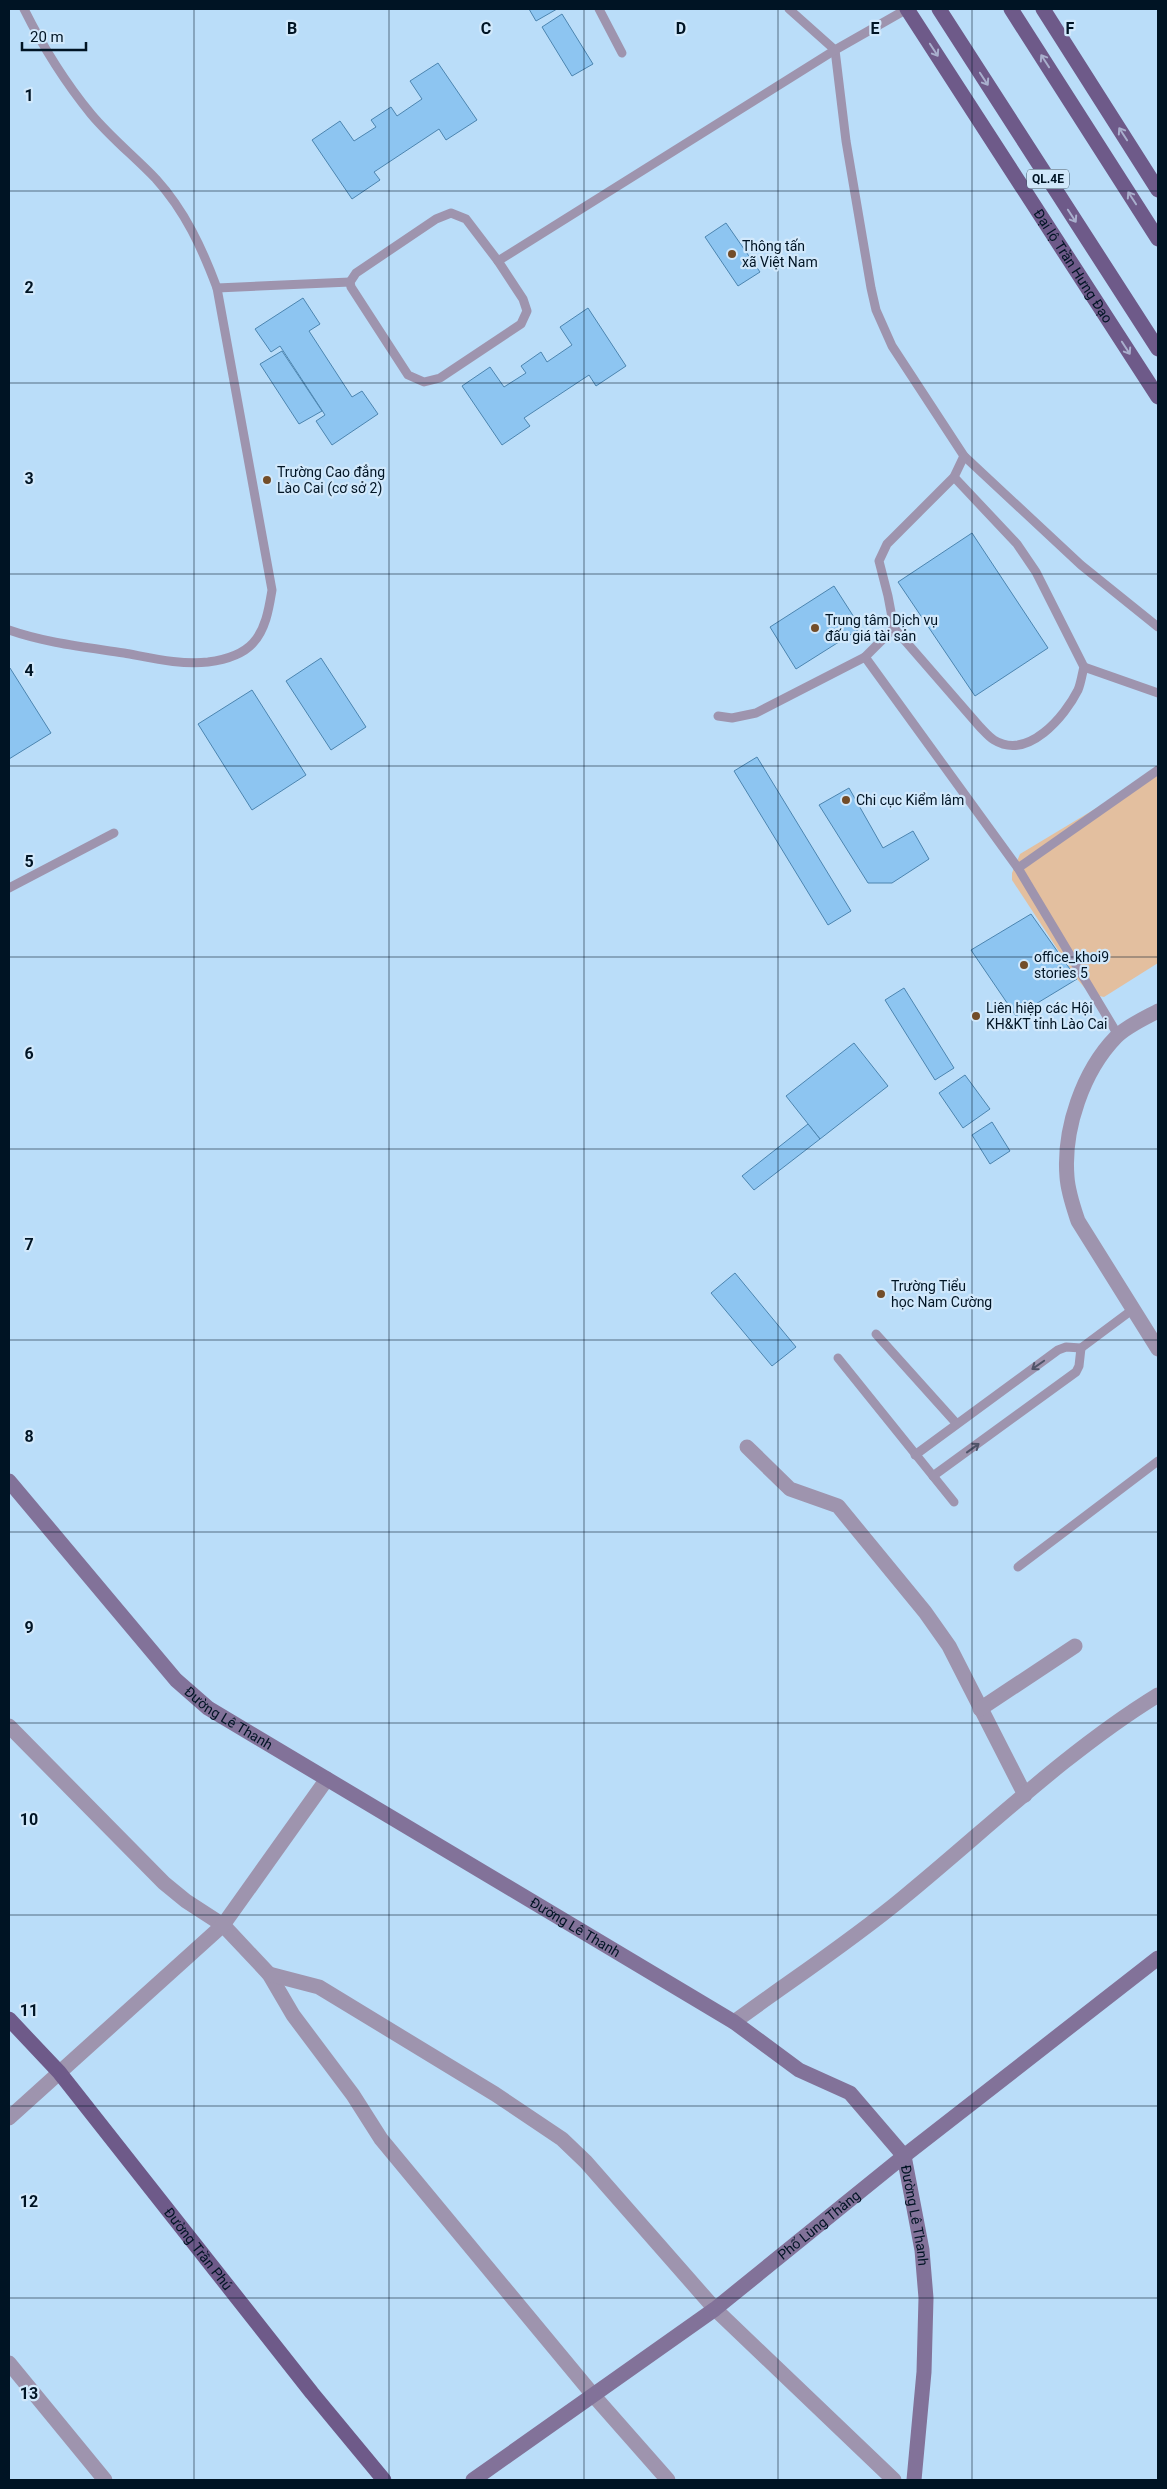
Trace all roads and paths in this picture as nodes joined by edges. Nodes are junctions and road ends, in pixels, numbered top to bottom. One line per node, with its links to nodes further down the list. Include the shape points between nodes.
1 (24, 9): 14 (lane, via 48,54 92,116 157,180 174,203 203,251)
2 (599, 9): 9 (lane)
3 (789, 9): 8 (lane)
4 (907, 9): 8 (lane); 16 (main road, Đại lộ Trần Hưng Đạo, one-way to 16)
5 (939, 9): 15 (main road, Đại lộ Trần Hưng Đạo / QL.4E, one-way to 15)
6 (1011, 9): 11 (main road, one-way to 6)
7 (1043, 9): 10 (main road, one-way to 7)
8 (835, 50): 12 (lane); 17 (lane, via 846,141 876,310 892,346)
9 (622, 53)
10 (1158, 190)
11 (1158, 239)
12 (498, 261): 13 (lane, via 466,219 451,213 436,219 356,273); 13 (lane, via 523,299 527,311 525,317 521,324 431,382 417,380 408,374)
13 (350, 282): 14 (lane)
14 (217, 288): 21 (lane, via 272,590 262,629 252,643 226,658 207,662 181,662 50,642)
15 (1158, 349)
16 (1158, 397)
17 (964, 456): 18 (lane); 19 (lane, via 1081,565)
18 (954, 477): 20 (lane, via 881,553 880,572); 23 (lane, via 1017,544 1036,572)
19 (1158, 627)
20 (894, 628): 22 (lane); 23 (lane, via 980,727 994,740 1005,744 1022,744 1038,737 1053,724 1067,709)
21 (9, 630)
22 (865, 657): 25 (lane, via 756,713 732,718); 28 (lane)
23 (1084, 667): 24 (lane)
24 (1158, 693)
25 (718, 716)
26 (1158, 770): 28 (lane)
27 (114, 833): 29 (lane)
28 (1018, 868): 31 (lane)
29 (9, 888)
30 (1158, 1011): 31 (street)
31 (1118, 1035): 32 (street, via 1099,1057 1084,1086 1072,1128 1067,1177 1078,1221)
32 (1132, 1310): 34 (lane); 35 (street)
33 (876, 1334): 37 (lane)
34 (1081, 1348): 37 (lane, one-way to 37, via 1058,1350); 41 (lane, one-way to 34, via 1076,1372)
35 (1158, 1350)
36 (838, 1358): 39 (lane)
37 (956, 1423): 39 (lane)
38 (747, 1447): 47 (street, via 790,1489 838,1506 949,1646)
39 (915, 1455): 41 (lane)
40 (1158, 1461): 44 (lane)
41 (933, 1476): 43 (lane)
42 (9, 1481): 49 (street, Đường Lê Thanh, via 192,1695 208,1708)
43 (954, 1502)
44 (1018, 1567)
45 (1075, 1646): 47 (street)
46 (1158, 1695): 50 (street)
47 (980, 1709): 50 (street)
48 (9, 1726): 51 (street, via 164,1883)
49 (327, 1779): 51 (street); 55 (street, Đường Lê Thanh)
50 (1025, 1795): 55 (street, via 902,1899)
51 (223, 1924): 53 (street); 56 (street)
52 (1158, 1958): 58 (street, Phố Lùng Thàng)
53 (269, 1974): 59 (street, via 319,1987 495,2094 562,2139); 61 (street, via 293,2015 353,2096 380,2139)
54 (9, 2019): 56 (main road, Đường Trần Phú)
55 (734, 2022): 58 (street, Đường Lê Thanh, via 799,2070 850,2093)
56 (59, 2072): 57 (street); 63 (main road, Đường Trần Phú)
57 (9, 2118)
58 (904, 2156): 59 (street, Phố Lùng Thàng); 67 (street, Đường Lê Thanh, via 922,2250 926,2298 924,2372)
59 (715, 2309): 61 (street, Phố Lùng Thàng); 66 (street)
60 (9, 2363): 62 (street)
61 (594, 2396): 64 (street, Phố Lùng Thàng); 65 (street)
62 (105, 2480)
63 (384, 2480)
64 (473, 2480)
65 (668, 2480)
66 (894, 2480)
67 (914, 2480)

